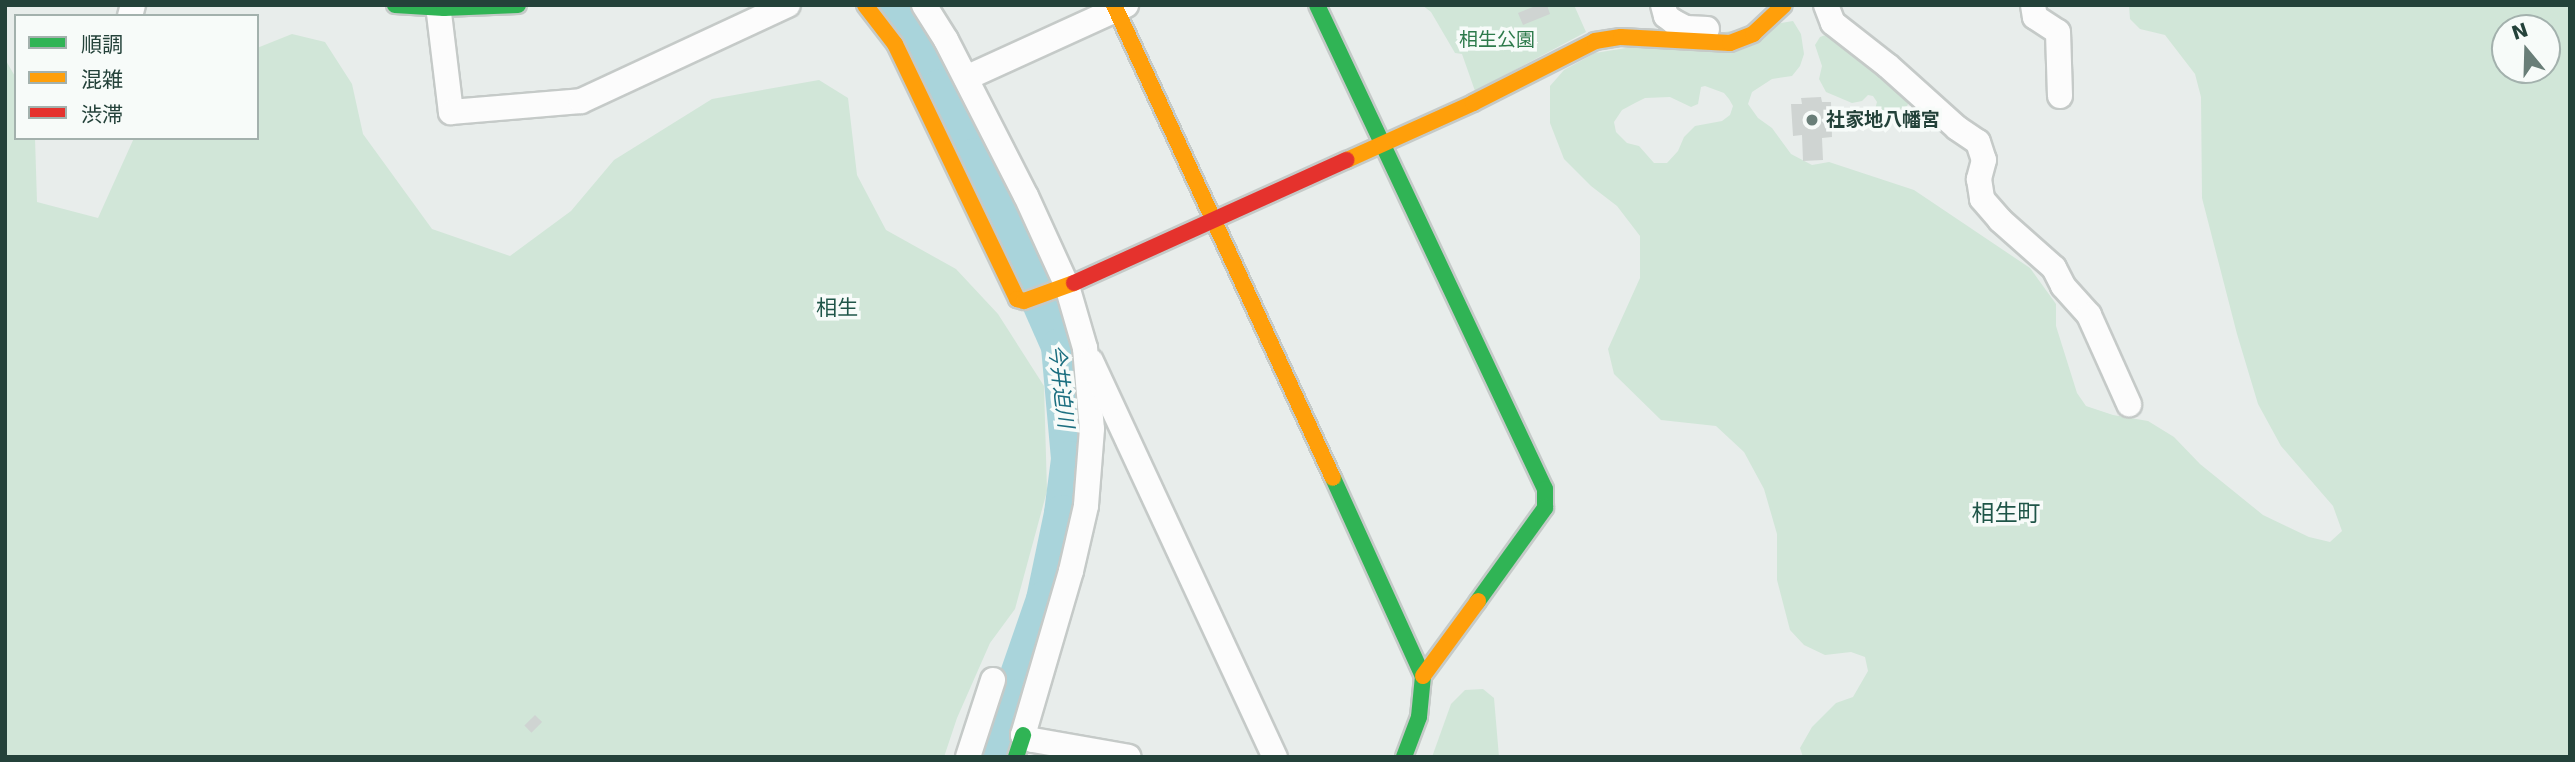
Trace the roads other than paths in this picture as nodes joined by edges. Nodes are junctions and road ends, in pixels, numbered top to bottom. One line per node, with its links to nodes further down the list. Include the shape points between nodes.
1 (395, 5): 10 (main road)
2 (518, 5): 10 (main road)
3 (788, 5): 10 (street, via 581,101 451,112)
4 (864, 5): 17 (main road, via 895,44 1017,299 1024,301)
5 (925, 5): 13 (street)
6 (1317, 5): 15 (main road)
7 (1663, 5): 12 (street, via 1666,16 1686,28 1719,29)
8 (1826, 5): 19 (street, via 1833,23 1978,142 1984,160 1979,179 1982,199 2054,268 2063,286 2089,315)
9 (2033, 5): 14 (street, via 2035,17 2058,32)
10 (438, 6)
11 (1119, 7): 13 (street); 16 (main road)
12 (1778, 12): 15 (main road, via 1753,34 1730,43 1621,37 1595,41)
13 (966, 78): 17 (street, via 1009,159)
14 (2060, 96)
15 (1384, 143): 16 (main road); 20 (main road, via 1545,489 1545,508)
16 (1213, 219): 17 (main road); 20 (main road)
17 (1061, 289): 18 (street)
18 (1085, 348): 22 (street, via 1092,429 1086,506); 25 (street)
19 (2129, 404)
20 (1423, 676): 26 (main road, via 1419,717)
21 (993, 680): 23 (street)
22 (1020, 746): 24 (street, via 1033,740)
23 (968, 757)
24 (1129, 757)
25 (1275, 757)
26 (1404, 757)

